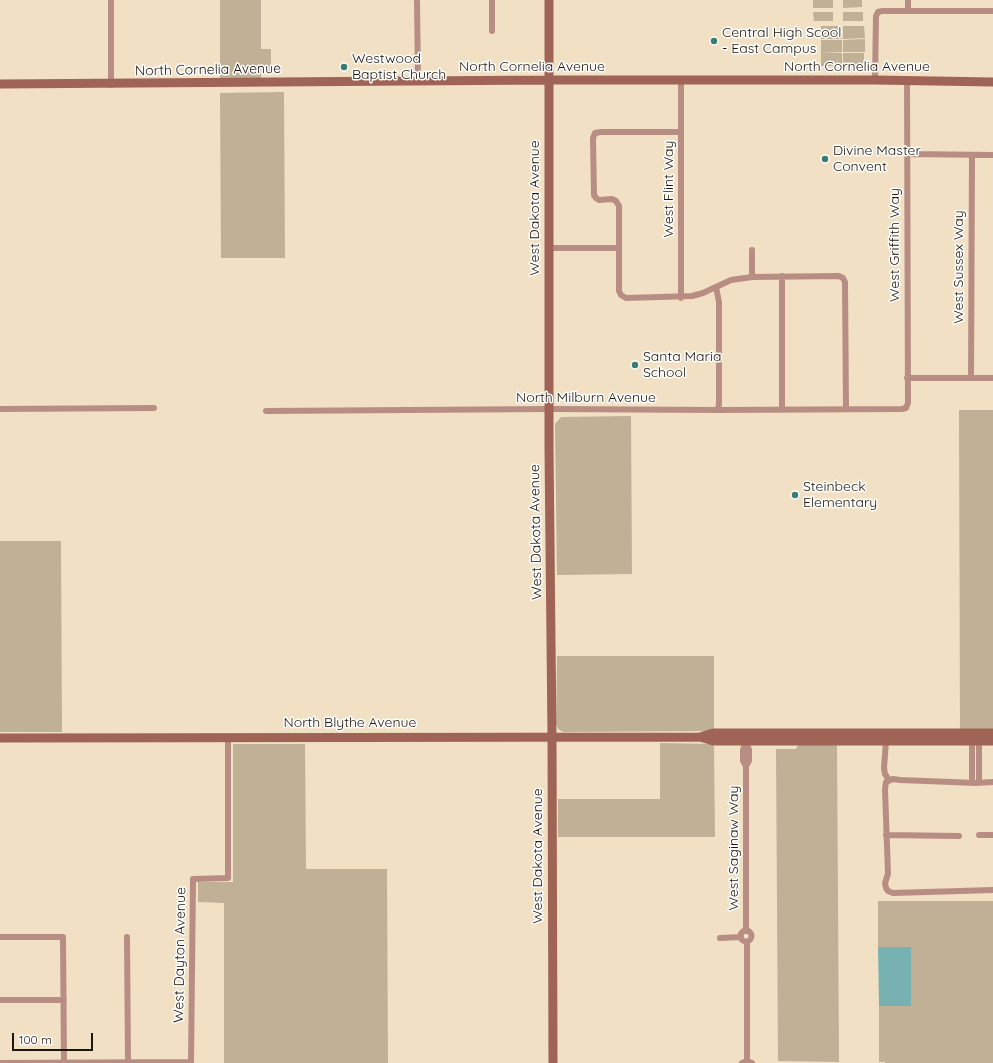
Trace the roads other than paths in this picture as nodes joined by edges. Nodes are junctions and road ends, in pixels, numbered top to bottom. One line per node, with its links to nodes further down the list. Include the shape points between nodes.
1 (111, 0): 16 (street)
2 (417, 0): 11 (street)
3 (492, 0): 8 (street)
4 (549, 0): 9 (street, West Dakota Avenue)
5 (908, 0): 6 (street)
6 (908, 10): 7 (street); 10 (street, via 882,11 876,16)
7 (993, 11)
8 (492, 31)
9 (548, 80): 11 (street, North Cornelia Avenue); 12 (street, North Cornelia Avenue); 21 (street, West Dakota Avenue)
10 (875, 80): 12 (street, North Cornelia Avenue); 13 (street, North Cornelia Avenue)
11 (418, 81): 16 (street, North Cornelia Avenue)
12 (681, 81): 17 (street, West Flint Way)
13 (907, 81): 14 (street, North Cornelia Avenue); 18 (street, West Griffith Way)
14 (993, 82)
15 (0, 84): 16 (street, North Cornelia Avenue)
16 (111, 85)
17 (681, 132): 22 (street, via 595,133 594,194 599,200 612,199 619,206); 27 (street, West Flint Way)
18 (907, 154): 20 (street); 28 (street, West Griffith Way)
19 (993, 155): 20 (street)
20 (972, 156): 29 (street, West Sussex Way)
21 (549, 248): 22 (street); 34 (street, West Dakota Avenue)
22 (619, 248): 27 (street, via 621,295 626,298)
23 (752, 250): 25 (street)
24 (782, 276): 25 (street); 35 (street); 36 (street, via 839,276 845,282)
25 (752, 277): 26 (street, via 731,280)
26 (716, 287): 27 (street); 37 (street, via 719,302)
27 (681, 298)
28 (908, 378): 29 (street); 32 (street, West Griffith Way)
29 (971, 378): 30 (street)
30 (993, 378)
31 (154, 408): 33 (street)
32 (906, 408): 36 (street, North Milburn Avenue)
33 (0, 409)
34 (550, 409): 37 (street, North Milburn Avenue); 38 (street, North Milburn Avenue); 43 (street, West Dakota Avenue)
35 (782, 409): 36 (street, North Milburn Avenue); 37 (street, North Milburn Avenue)
36 (846, 409)
37 (718, 410)
38 (266, 411)
39 (993, 732): 45 (street, North Blythe Avenue)
40 (796, 733): 44 (street, North Blythe Avenue, via 713,733); 45 (street, North Blythe Avenue); 47 (street, North Blythe Avenue, via 791,736 752,736)
41 (993, 736): 49 (street, North Blythe Avenue, via 980,736)
42 (228, 737): 43 (street, North Blythe Avenue); 46 (street, North Blythe Avenue); 68 (street, West Dayton Avenue, via 228,878 193,879)
43 (552, 737): 44 (street, North Blythe Avenue); 72 (street, West Dakota Avenue)
44 (700, 737): 47 (street, North Blythe Avenue, via 713,741)
45 (867, 737): 47 (street, North Blythe Avenue); 48 (street, North Blythe Avenue)
46 (0, 738)
47 (746, 741): 59 (street, West Saginaw Way, via 749,750 749,761 746,766)
48 (886, 741): 49 (street, North Blythe Avenue); 51 (street, via 884,768)
49 (976, 741): 50 (street, North Blythe Avenue); 53 (street)
50 (993, 741)
51 (889, 780): 53 (street); 54 (street, via 885,784)
52 (993, 782): 53 (street)
53 (976, 783)
54 (886, 835): 57 (street); 58 (street, via 888,874 885,883 888,891 893,893)
55 (979, 835): 56 (street)
56 (993, 835)
57 (959, 836)
58 (993, 890)
59 (746, 931): 62 (street, via 742,932); 64 (street, via 752,936 751,940)
60 (0, 937): 66 (street, via 63,937)
61 (128, 937): 67 (street)
62 (741, 937): 63 (street); 64 (street, via 742,941)
63 (720, 938)
64 (746, 942): 69 (street)
65 (0, 1000): 66 (street)
66 (64, 1000): 71 (street)
67 (128, 1062): 68 (street); 71 (street)
68 (191, 1062)
69 (747, 1062)
70 (0, 1063): 71 (street)
71 (64, 1063)
72 (553, 1063)

